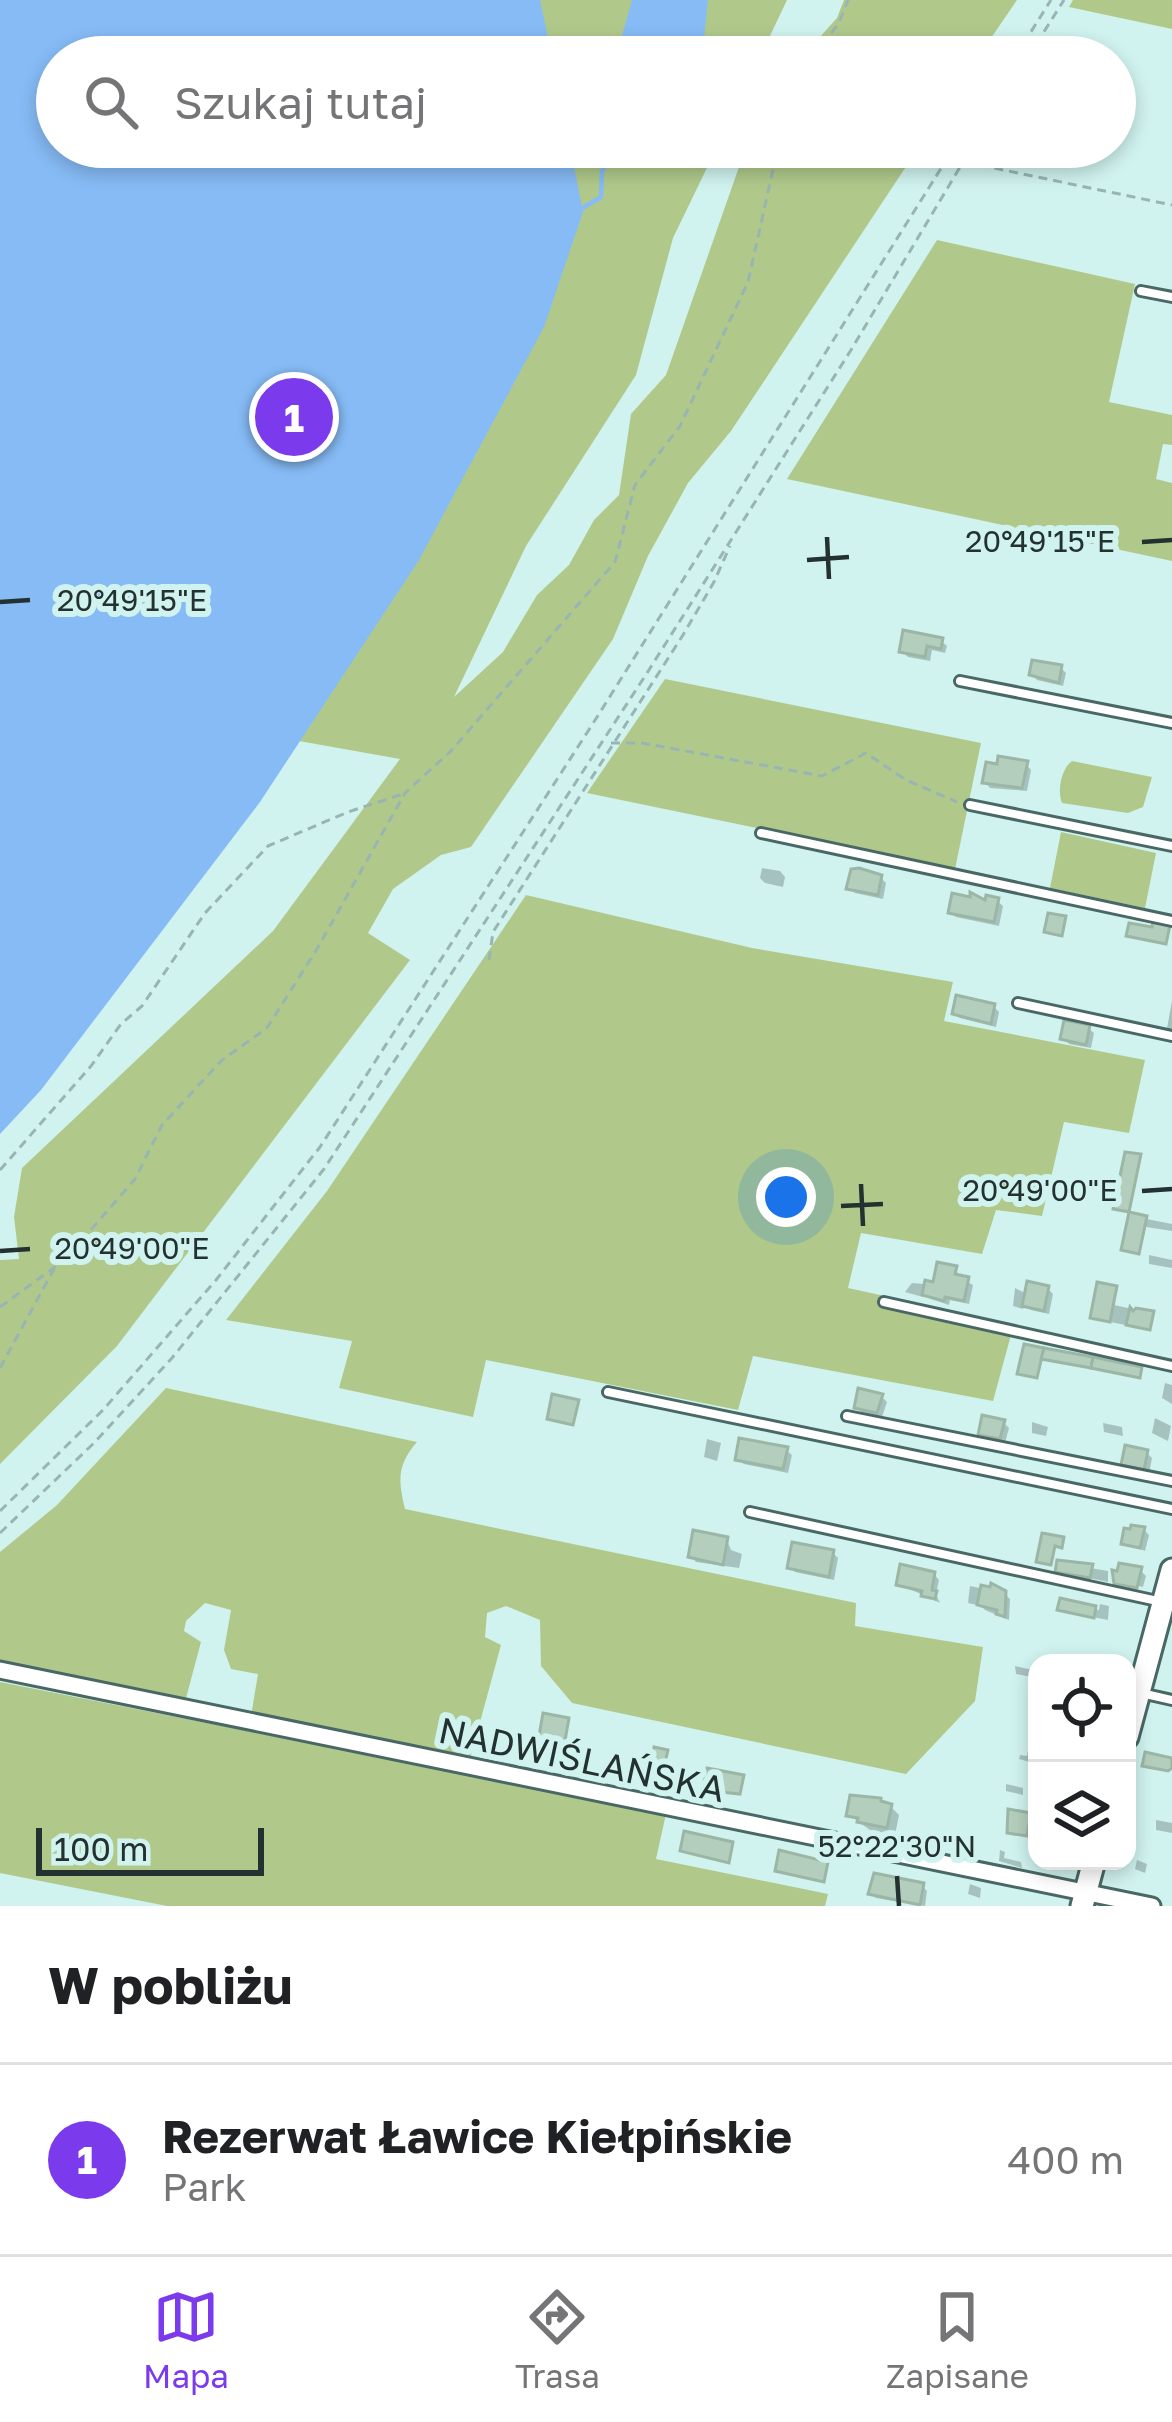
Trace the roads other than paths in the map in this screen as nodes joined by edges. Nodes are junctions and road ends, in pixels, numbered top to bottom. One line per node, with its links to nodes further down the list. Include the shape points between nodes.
1 (1141, 291): 2 (lane)
2 (1172, 297)
3 (960, 681): 4 (lane)
4 (1172, 723)
5 (970, 805): 7 (lane)
6 (761, 833): 8 (lane)
7 (1172, 846)
8 (1172, 921)
9 (1018, 1003): 10 (lane)
10 (1172, 1036)
11 (884, 1302): 12 (lane)
12 (1172, 1366)
13 (608, 1392): 16 (lane)
14 (847, 1416): 15 (lane)
15 (1172, 1481)
16 (1172, 1509)
17 (750, 1512): 19 (lane)
18 (1172, 1570): 19 (street)
19 (1163, 1602): 21 (street)
20 (0, 1670): 25 (street, NADWIŚLAŃSKA)
21 (1139, 1693): 22 (lane); 23 (street)
22 (1172, 1700)
23 (1136, 1704)
24 (1091, 1870): 25 (street)
25 (1083, 1900): 26 (street, NADWIŚLAŃSKA)
26 (1152, 1906)

